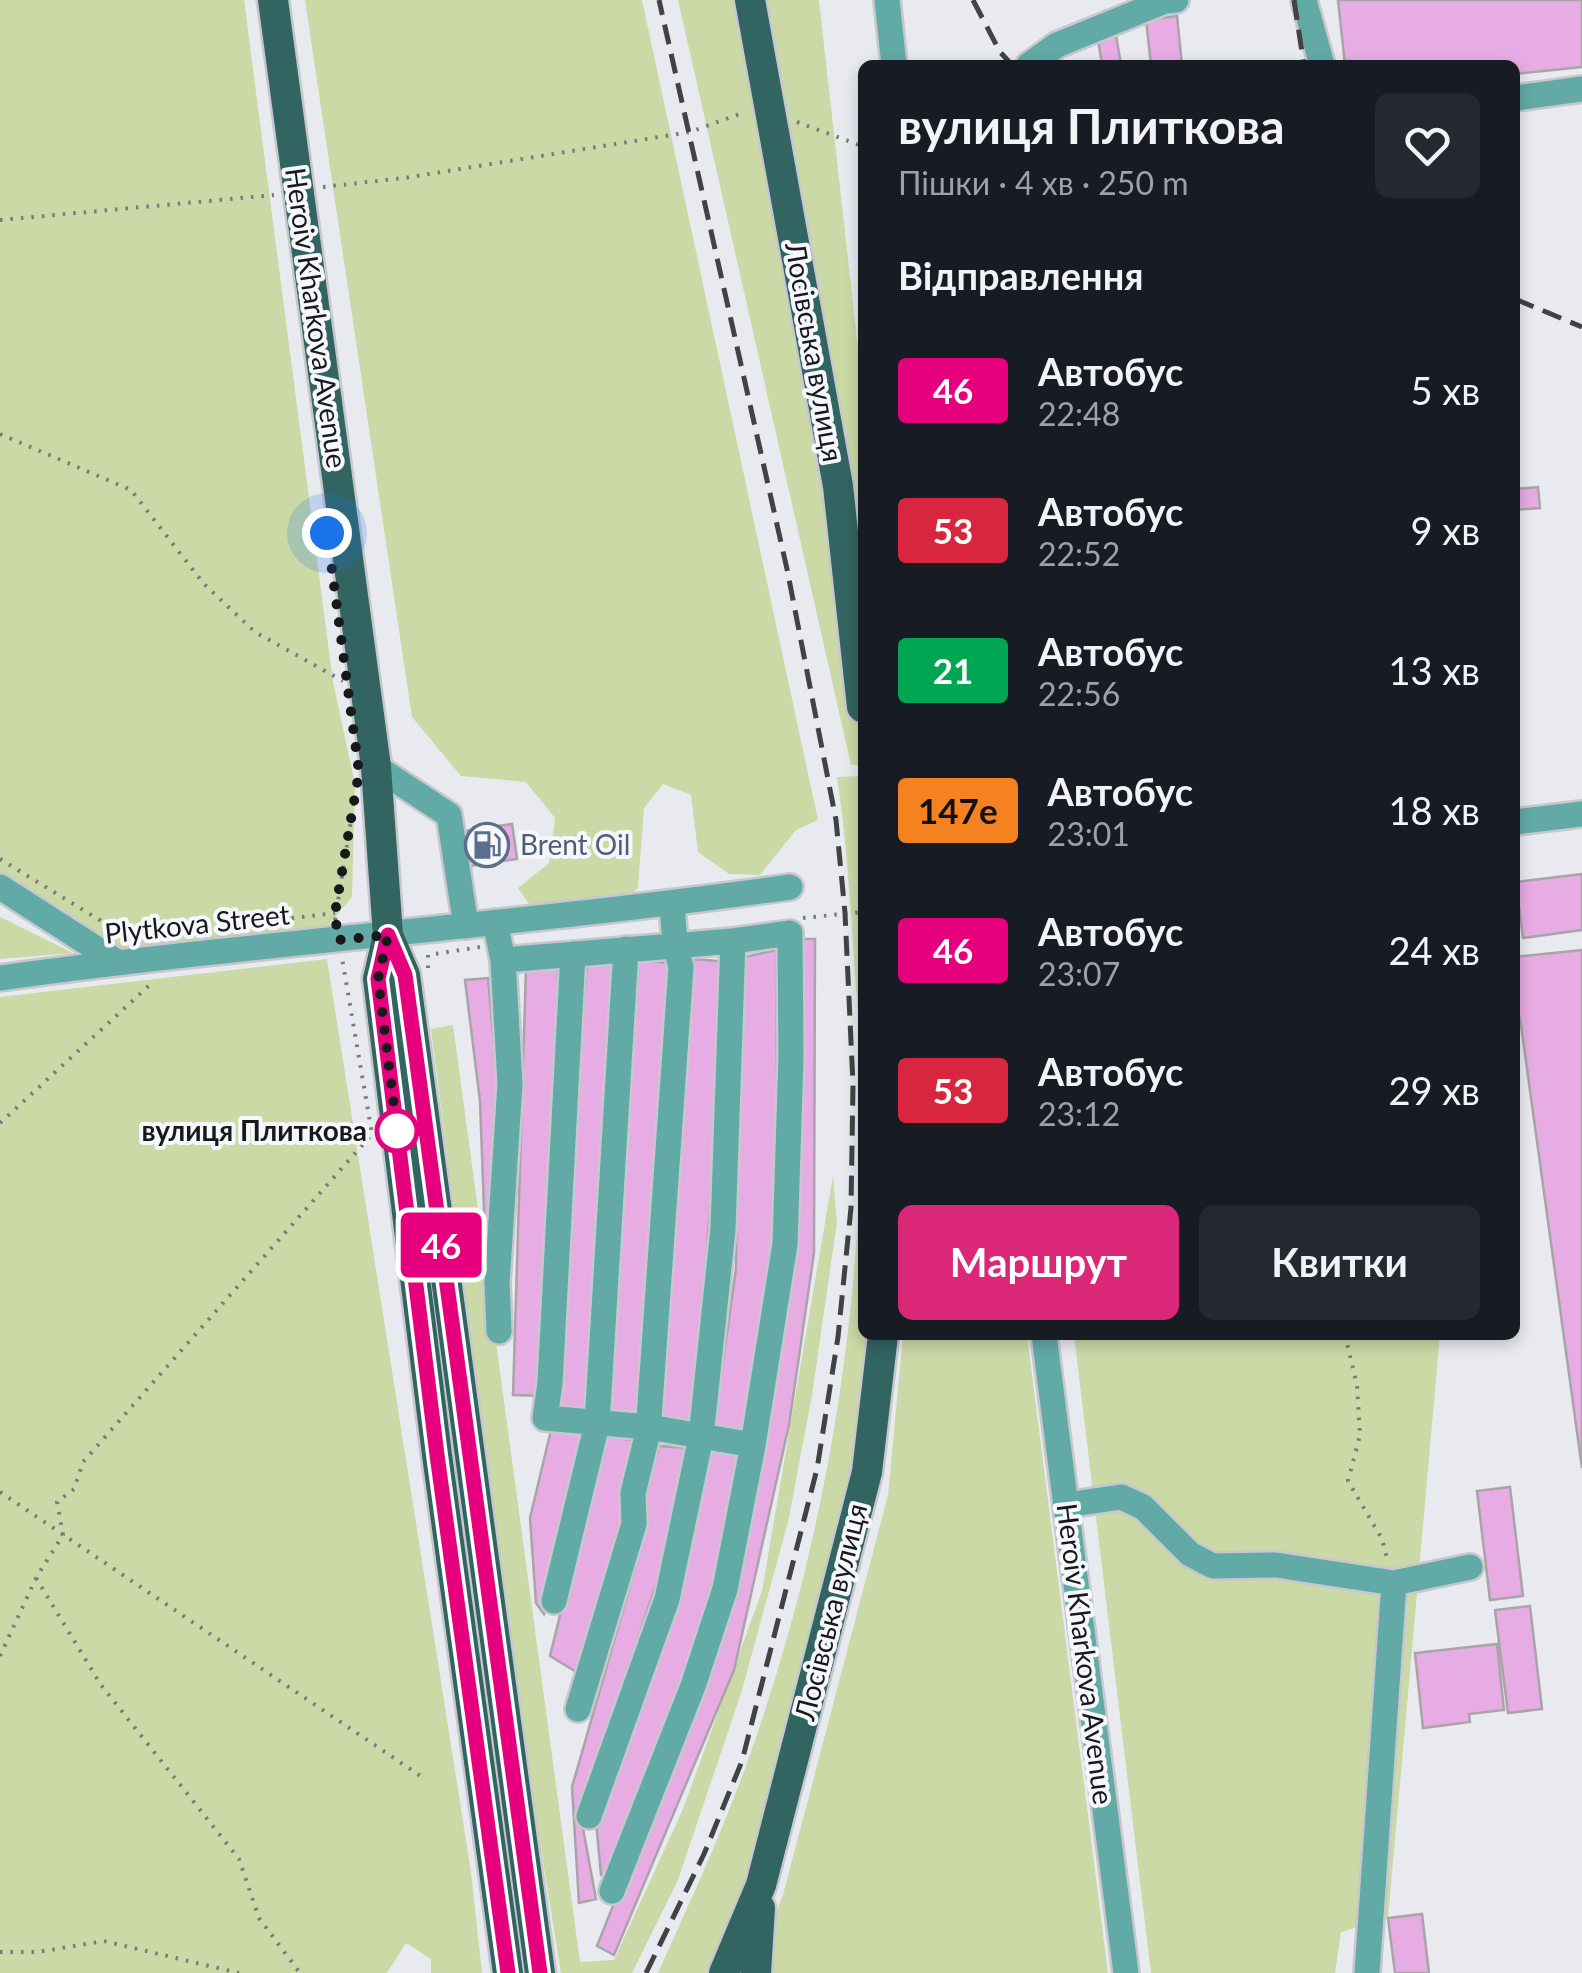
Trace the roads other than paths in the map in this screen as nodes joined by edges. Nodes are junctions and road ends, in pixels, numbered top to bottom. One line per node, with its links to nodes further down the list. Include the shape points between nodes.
1 (273, 0): 12 (main road, Heroiv Kharkova Avenue)
2 (750, 0): 11 (main road, Лосівська вулиця, via 838,486)
3 (887, 0): 6 (street)
4 (1176, 0): 7 (street, via 1057,45)
5 (1304, 0): 8 (street)
6 (893, 60)
7 (1036, 60)
8 (1321, 60)
9 (1582, 89): 10 (street)
10 (1520, 97)
11 (858, 669)
12 (366, 778): 19 (street, via 450,815); 20 (main road, Heroiv Kharkova Avenue)
13 (1582, 814): 14 (street)
14 (1520, 821)
15 (0, 888): 26 (street)
16 (790, 888): 17 (street, Plytkova Street)
17 (672, 904): 18 (street, Plytkova Street); 22 (street)
18 (495, 922): 19 (street, Plytkova Street); 25 (street)
19 (466, 926): 20 (street, Plytkova Street)
20 (388, 935): 26 (street, Plytkova Street, via 332,950); 43 (main road, Heroiv Kharkova Avenue, via 378,979); 44 (main road, Heroiv Kharkova Avenue, via 405,975)
21 (732, 941): 22 (street); 33 (street, via 722,1228); 34 (street, via 790,933 785,1244)
22 (675, 944): 23 (street); 32 (street, via 681,966)
23 (626, 949): 24 (street); 31 (street)
24 (573, 954): 25 (street); 31 (street, via 544,1418)
25 (503, 960): 28 (street, via 510,1084)
26 (117, 962): 27 (street, Plytkova Street)
27 (0, 978)
28 (500, 1332)
29 (882, 1340): 41 (main road, Лосівська вулиця, via 866,1472)
30 (1045, 1340): 35 (street, Heroiv Kharkova Avenue)
31 (597, 1424): 32 (street); 38 (street)
32 (648, 1427): 33 (street); 39 (street, via 632,1494 634,1524)
33 (701, 1437): 34 (street); 40 (street, via 668,1599)
34 (753, 1444): 42 (street, via 725,1589)
35 (1066, 1504): 37 (street, via 1120,1497 1143,1506 1190,1554 1213,1566 1276,1565); 47 (street, Heroiv Kharkova Avenue)
36 (1470, 1567): 37 (street)
37 (1394, 1583): 48 (street)
38 (554, 1601)
39 (578, 1709)
40 (589, 1816)
41 (762, 1885): 45 (main road); 46 (main road)
42 (612, 1891)
43 (508, 1973)
44 (540, 1973)
45 (724, 1973)
46 (756, 1973)
47 (1126, 1973)
48 (1367, 1973)

